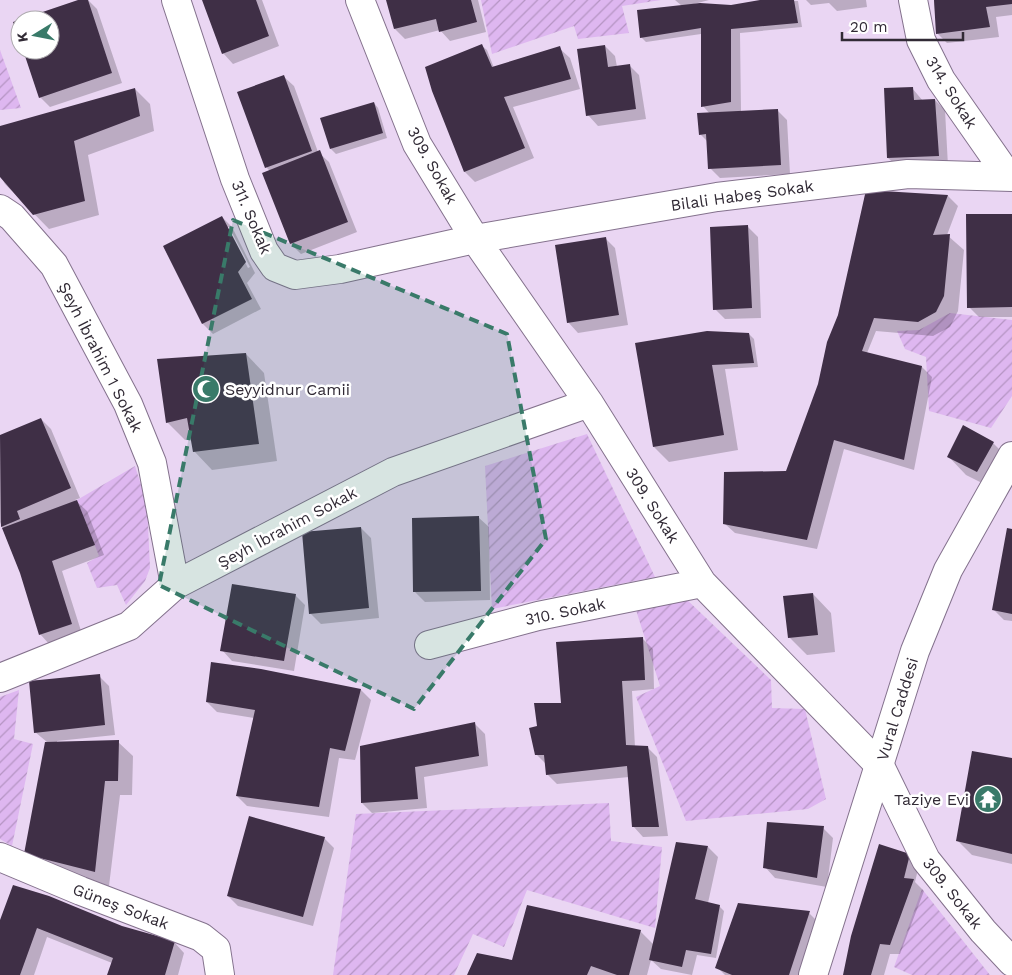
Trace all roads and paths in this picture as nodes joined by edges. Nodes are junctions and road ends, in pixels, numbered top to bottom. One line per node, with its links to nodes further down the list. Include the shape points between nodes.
1 (176, 0): 6 (street, 311. Sokak, via 235,179 264,251 275,267 294,275 340,269)
2 (360, 0): 6 (street, 309. Sokak, via 418,144)
3 (913, 0): 4 (street, 314. Sokak, via 921,40 941,80)
4 (1010, 176): 6 (street, Bilali Habeş Sokak, via 899,175 717,197)
5 (0, 209): 10 (street, Şeyh İbrahim 1 Sokak, via 12,217 54,265 128,404 152,463)
6 (475, 239): 7 (street, 309. Sokak)
7 (589, 403): 9 (street, 309. Sokak); 10 (street, Şeyh İbrahim Sokak, via 393,472)
8 (1012, 456): 13 (street, Vural Caddesi, via 948,570 915,650)
9 (702, 583): 11 (street, 310. Sokak, via 538,616); 13 (street, 309. Sokak)
10 (175, 585): 12 (street, Şeyh İbrahim Sokak, via 129,626)
11 (430, 646)
12 (0, 678)
13 (880, 766): 15 (street, 309. Sokak, via 926,860); 17 (street, Vural Caddesi)
14 (0, 856): 16 (street, Güneş Sokak, via 201,937 216,949)
15 (1012, 962)
16 (220, 975)
17 (813, 975)

